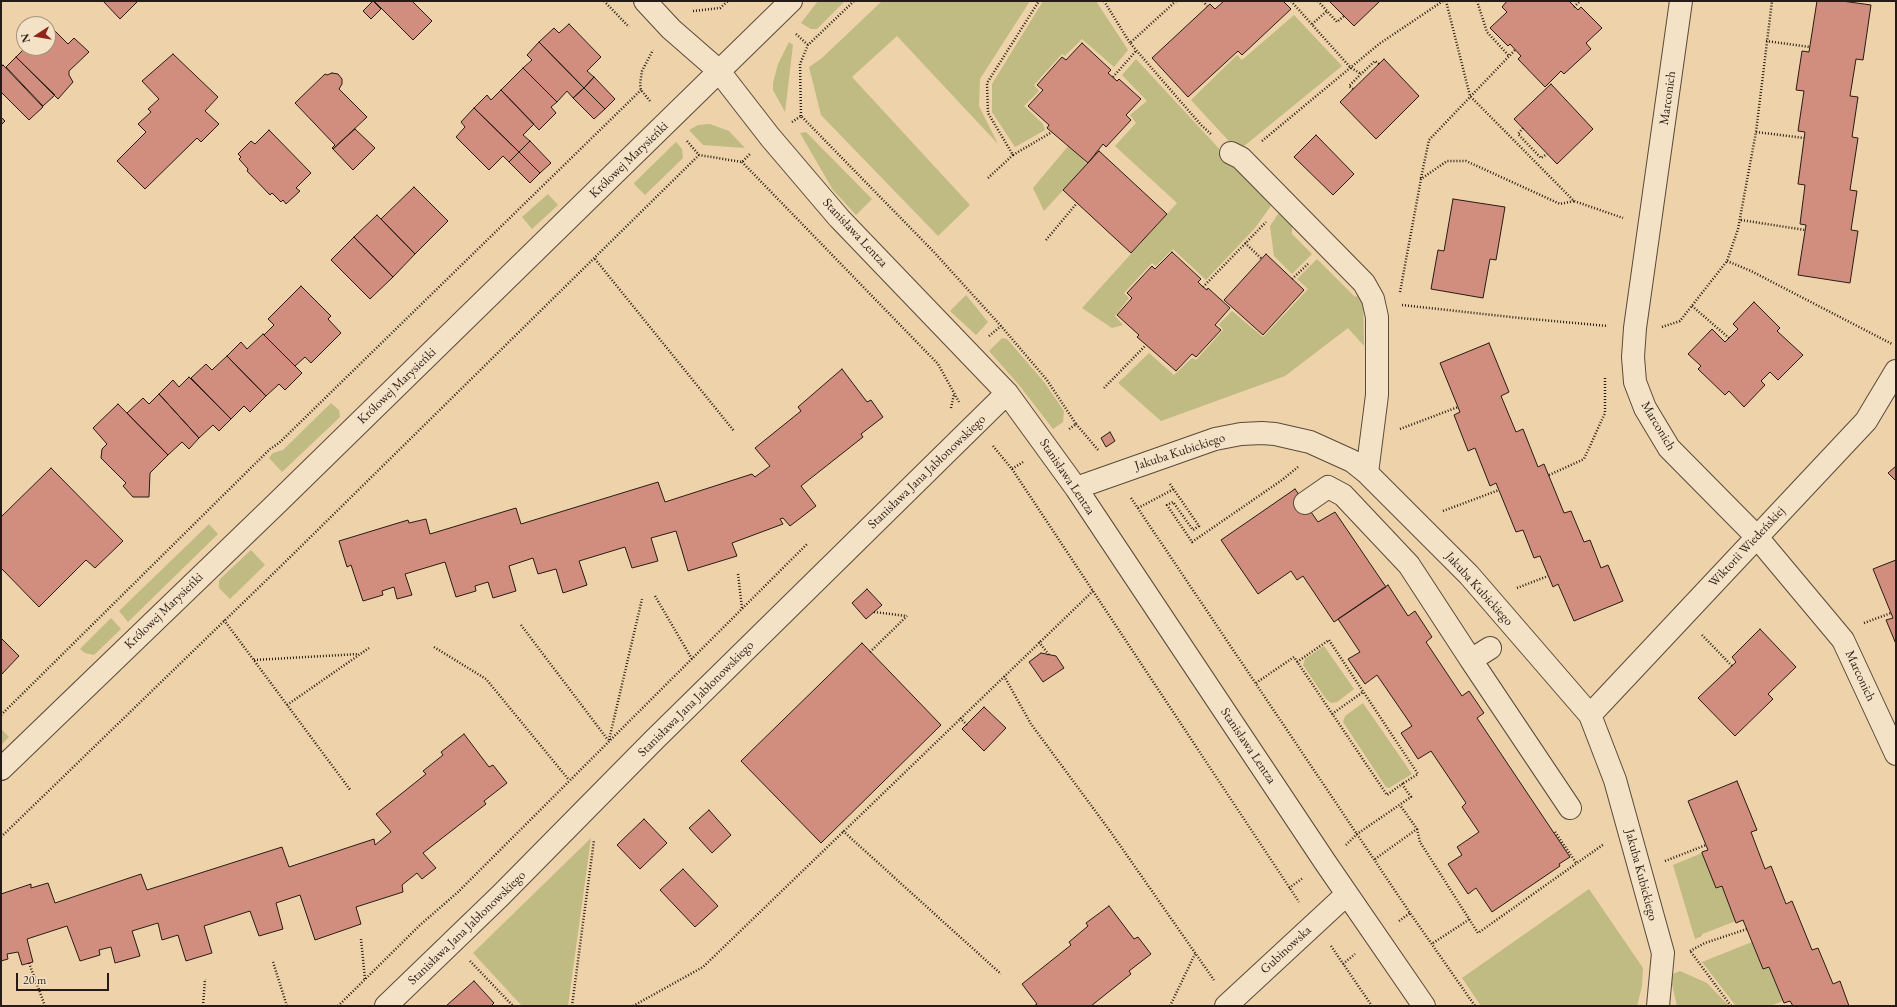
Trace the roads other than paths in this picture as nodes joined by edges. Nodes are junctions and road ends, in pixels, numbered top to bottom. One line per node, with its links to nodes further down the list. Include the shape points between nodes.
1 (644, 1): 4 (street, Stanisława Lentza, via 671,29)
2 (791, 1): 4 (street, Królowej Marysieńki)
3 (1681, 1): 11 (street, Marconich, via 1635,328 1635,382 1644,408 1669,448)
4 (718, 70): 7 (street, Stanisława Lentza, via 770,137 839,218); 16 (street, Królowej Marysieńki, via 668,122)
5 (1231, 153): 8 (street, via 1241,158 1364,283 1374,302 1377,317 1377,395)
6 (1896, 371): 11 (street, Wiktorii Wiedeńskiej, via 1866,421)
7 (1008, 393): 9 (street, Stanisława Lentza); 20 (street, Stanisława Jana Jabłonowskiego)
8 (1367, 473): 9 (street, Jakuba Kubickiego, via 1352,461 1310,442 1275,434 1241,434 1215,439); 14 (street, Jakuba Kubickiego, via 1469,575)
9 (1076, 488): 18 (street, Stanisława Lentza)
10 (1305, 503): 13 (street, via 1328,487 1343,495 1409,565)
11 (1756, 536): 14 (street, Wiktorii Wiedeńskiej); 15 (street, Marconich, via 1843,640)
12 (1490, 648): 13 (street)
13 (1471, 660): 17 (street)
14 (1590, 715): 22 (street, Jakuba Kubickiego, via 1615,780 1663,953)
15 (1896, 754)
16 (1, 769)
17 (1570, 808)
18 (1347, 894): 19 (street, Gubinowska); 21 (street, Stanisława Lentza)
19 (1232, 1000)
20 (386, 1006)
21 (1424, 1006)
22 (1658, 1006)

